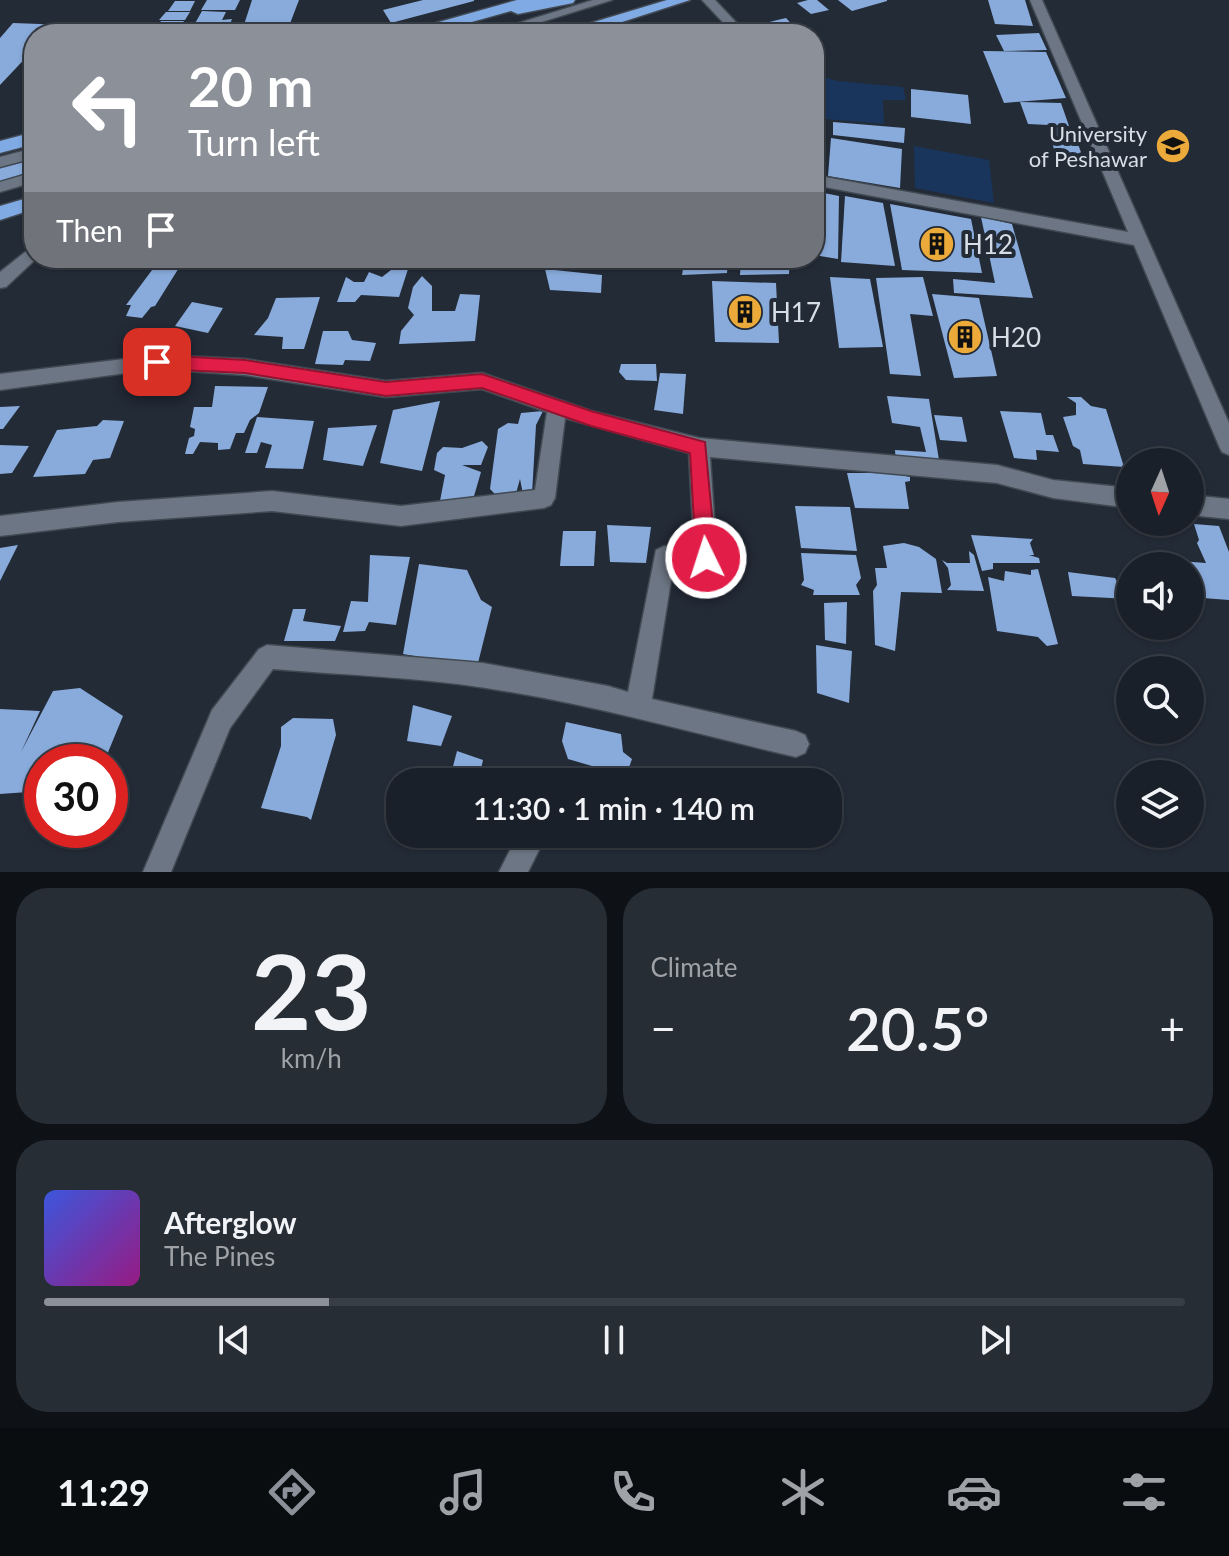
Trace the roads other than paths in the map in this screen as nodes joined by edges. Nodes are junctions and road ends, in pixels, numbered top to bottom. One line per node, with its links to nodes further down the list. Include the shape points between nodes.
1 (533, 0): 7 (highway)
2 (568, 0): 7 (highway)
3 (606, 0): 9 (street)
4 (683, 0): 10 (highway)
5 (708, 0): 11 (street)
6 (1036, 0): 21 (street)
7 (483, 14): 8 (highway)
8 (448, 24)
9 (523, 24)
10 (603, 24)
11 (731, 24)
12 (24, 141): 13 (highway)
13 (0, 147)
14 (24, 156): 15 (street)
15 (0, 162)
16 (24, 180): 18 (street)
17 (824, 182): 21 (street)
18 (0, 187)
19 (24, 205): 20 (highway)
20 (0, 213)
21 (1139, 240): 26 (street)
22 (24, 260): 23 (street)
23 (0, 282)
24 (0, 382): 25 (street, via 157,362 245,367 386,389 482,381)
25 (557, 407): 27 (street); 31 (street, via 544,498 401,516 272,501)
26 (1229, 446)
27 (699, 447): 28 (street, via 997,474 1053,489); 32 (street, via 706,558 664,557)
28 (1116, 496)
29 (1204, 506): 30 (street)
30 (1229, 509)
31 (0, 526)
32 (638, 708): 33 (street); 35 (street, via 483,675 267,657 221,719)
33 (796, 744)
34 (526, 848): 36 (street)
35 (157, 872)
36 (513, 872)

